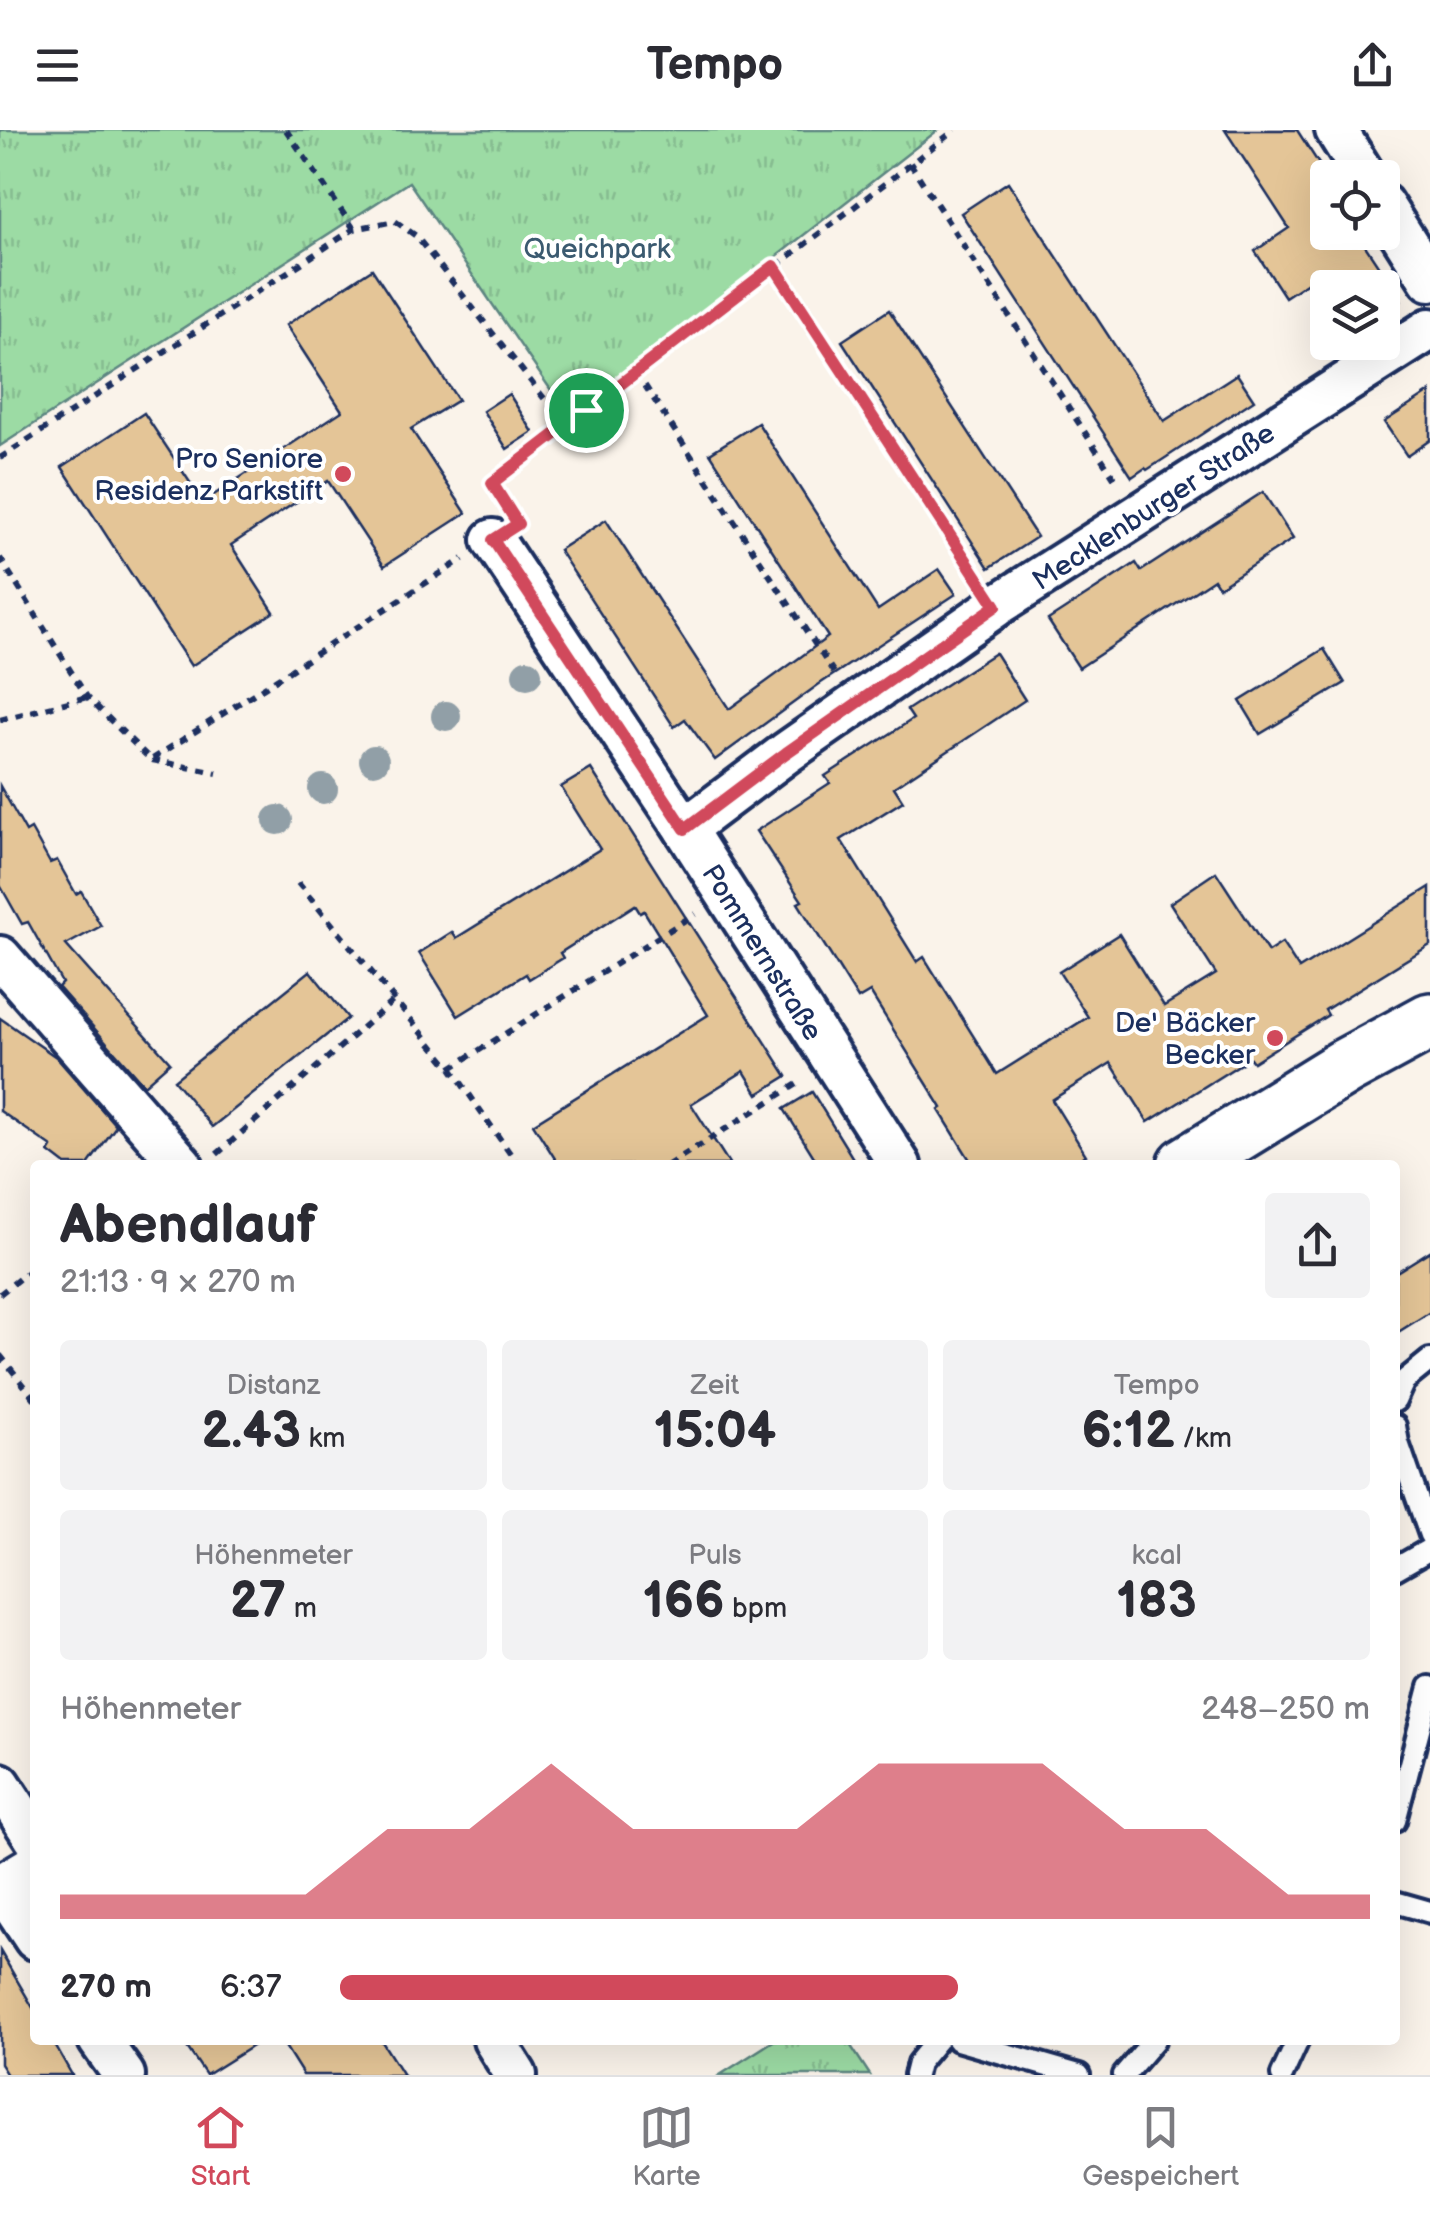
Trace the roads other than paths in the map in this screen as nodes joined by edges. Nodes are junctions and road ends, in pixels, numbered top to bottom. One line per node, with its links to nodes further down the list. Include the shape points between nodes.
1 (1336, 130): 2 (street)
2 (1355, 160)
3 (1400, 232): 4 (street)
4 (1430, 280)
5 (1430, 329): 7 (street, Mecklenburger Straße, via 996,606)
6 (493, 540): 7 (street, Pommernstraße)
7 (685, 829): 11 (street, Pommernstraße)
8 (0, 957): 10 (street)
9 (1430, 1021): 12 (street)
10 (178, 1160)
11 (897, 1160)
12 (1194, 1160)
13 (1430, 1360): 14 (lane)
14 (1400, 1389)
15 (1400, 1449): 16 (lane)
16 (1430, 1535)
17 (1430, 1548): 18 (lane)
18 (1400, 1566)
19 (1430, 1687): 21 (lane)
20 (0, 1784): 22 (street)
21 (1400, 1803)
22 (30, 1830)
23 (13, 1886): 26 (street)
24 (1400, 1903): 25 (lane)
25 (1430, 1912)
26 (30, 1927)
27 (103, 2045): 33 (street)
28 (497, 2045): 34 (street)
29 (933, 2045): 35 (lane)
30 (974, 2045): 36 (lane)
31 (1150, 2045): 37 (lane)
32 (1296, 2045): 38 (lane)
33 (124, 2075)
34 (516, 2075)
35 (915, 2075)
36 (1079, 2075)
37 (1124, 2075)
38 (1282, 2075)

